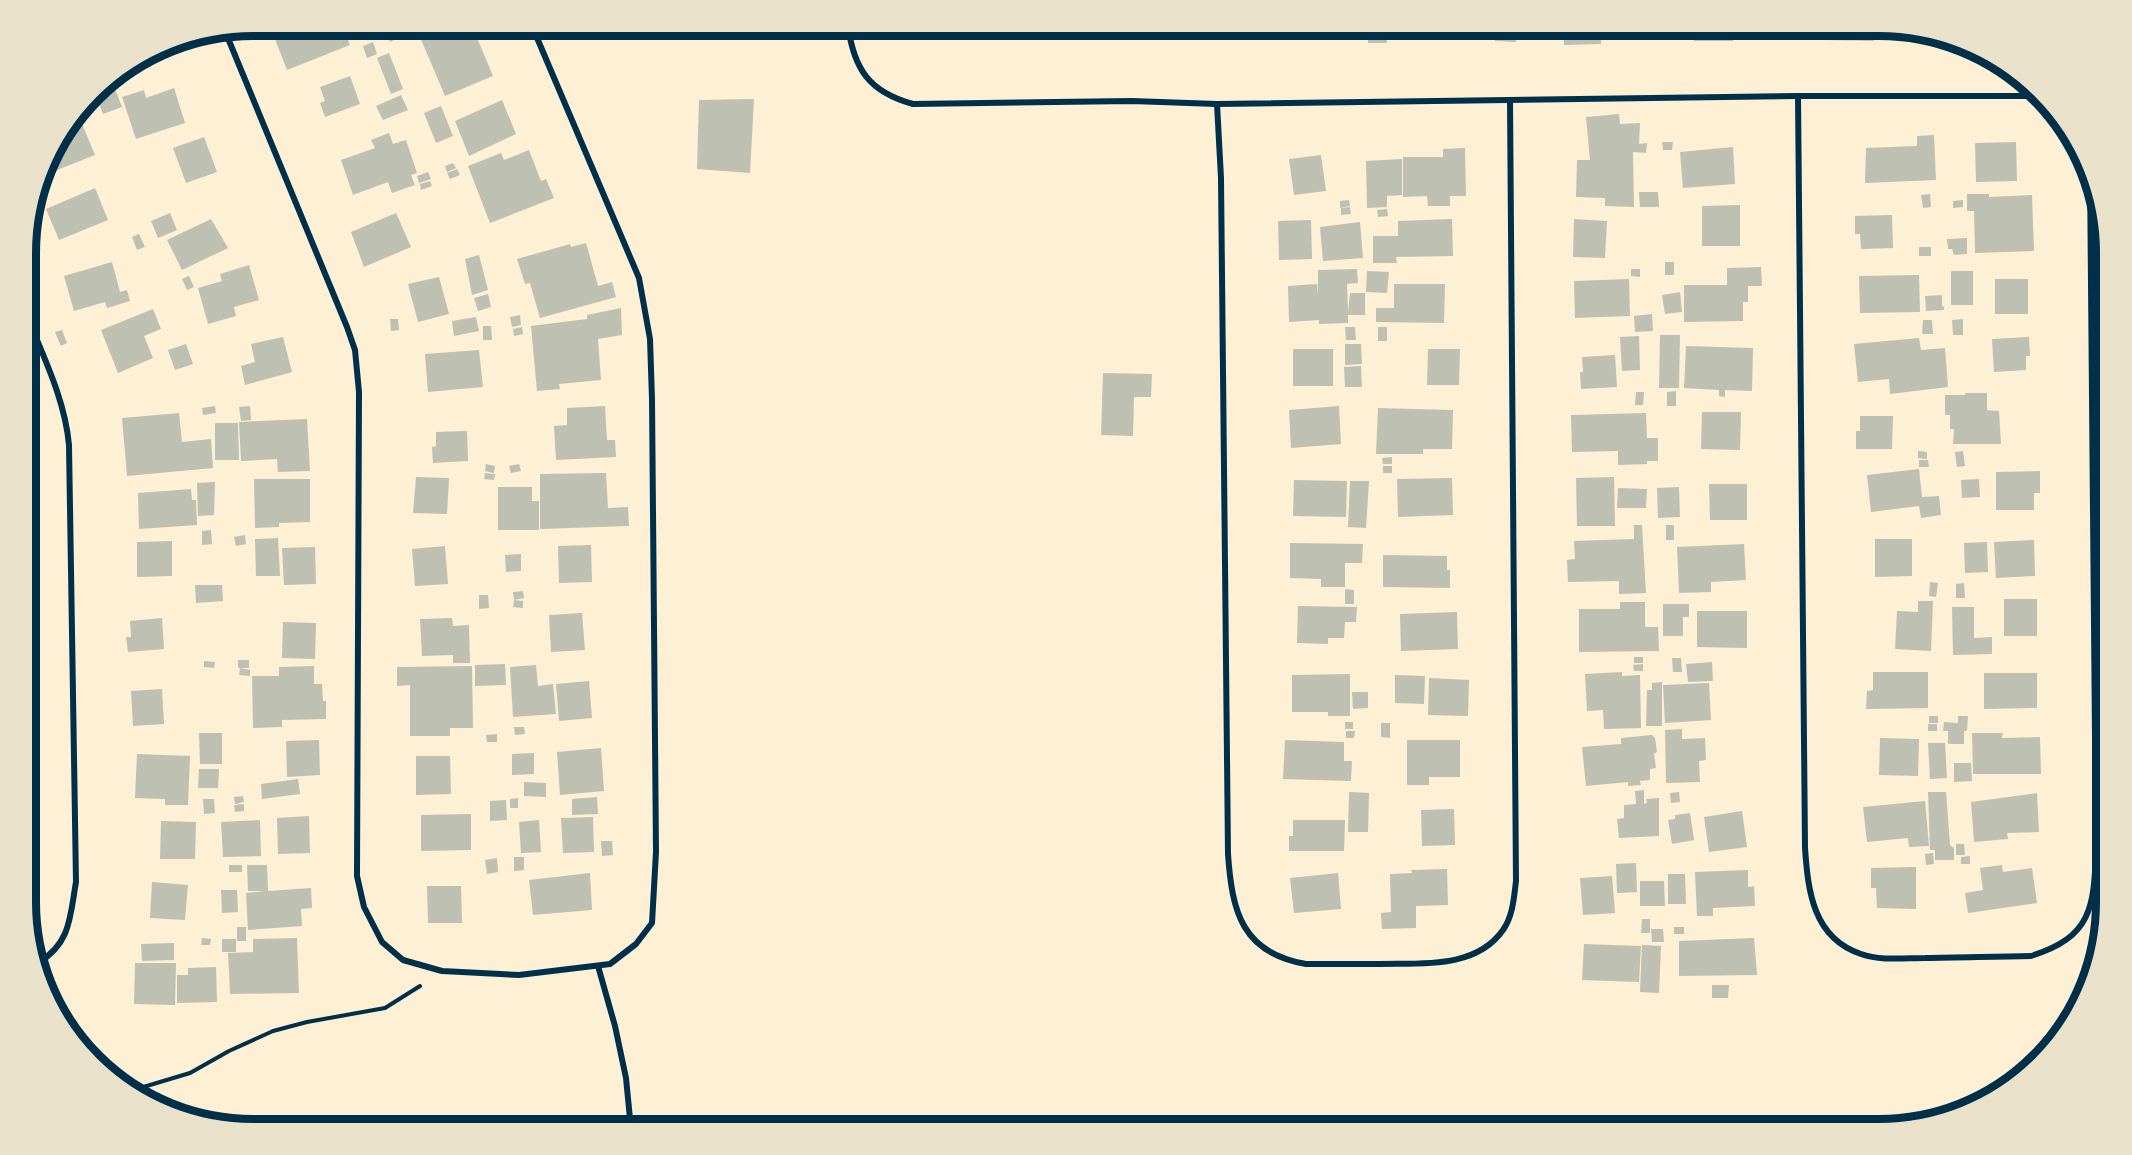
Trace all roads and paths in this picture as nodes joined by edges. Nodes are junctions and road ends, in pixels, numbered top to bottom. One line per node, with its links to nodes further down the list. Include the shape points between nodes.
1 (536, 36): 13 (street, via 639,278 650,339 656,880 652,923 636,944 610,964)
2 (851, 36): 7 (street, via 858,65 869,81 894,99 913,104)
3 (228, 37): 14 (street, via 355,350 359,392 357,876 364,907 382,942 403,960)
4 (1798, 96): 5 (street); 6 (street); 10 (street, via 1805,848 1808,889 1820,920 1844,947 1862,955 2031,956 2052,949 2081,926 2092,904)
5 (2029, 96)
6 (1510, 100): 7 (street); 7 (street, via 1516,881 1504,929 1489,945 1471,955 1439,963 1289,961 1273,955 1245,928 1230,886)
7 (1217, 104)
8 (2090, 203): 11 (street)
9 (36, 339): 12 (street, via 67,423 76,882 67,933 53,953)
10 (2096, 850)
11 (2096, 850)
12 (43, 959)
13 (598, 966): 14 (street, via 519,975); 16 (street, via 626,1078)
14 (442, 972): 15 (path, via 385,1008 273,1031 190,1073)
15 (141, 1088)
16 (630, 1119)

